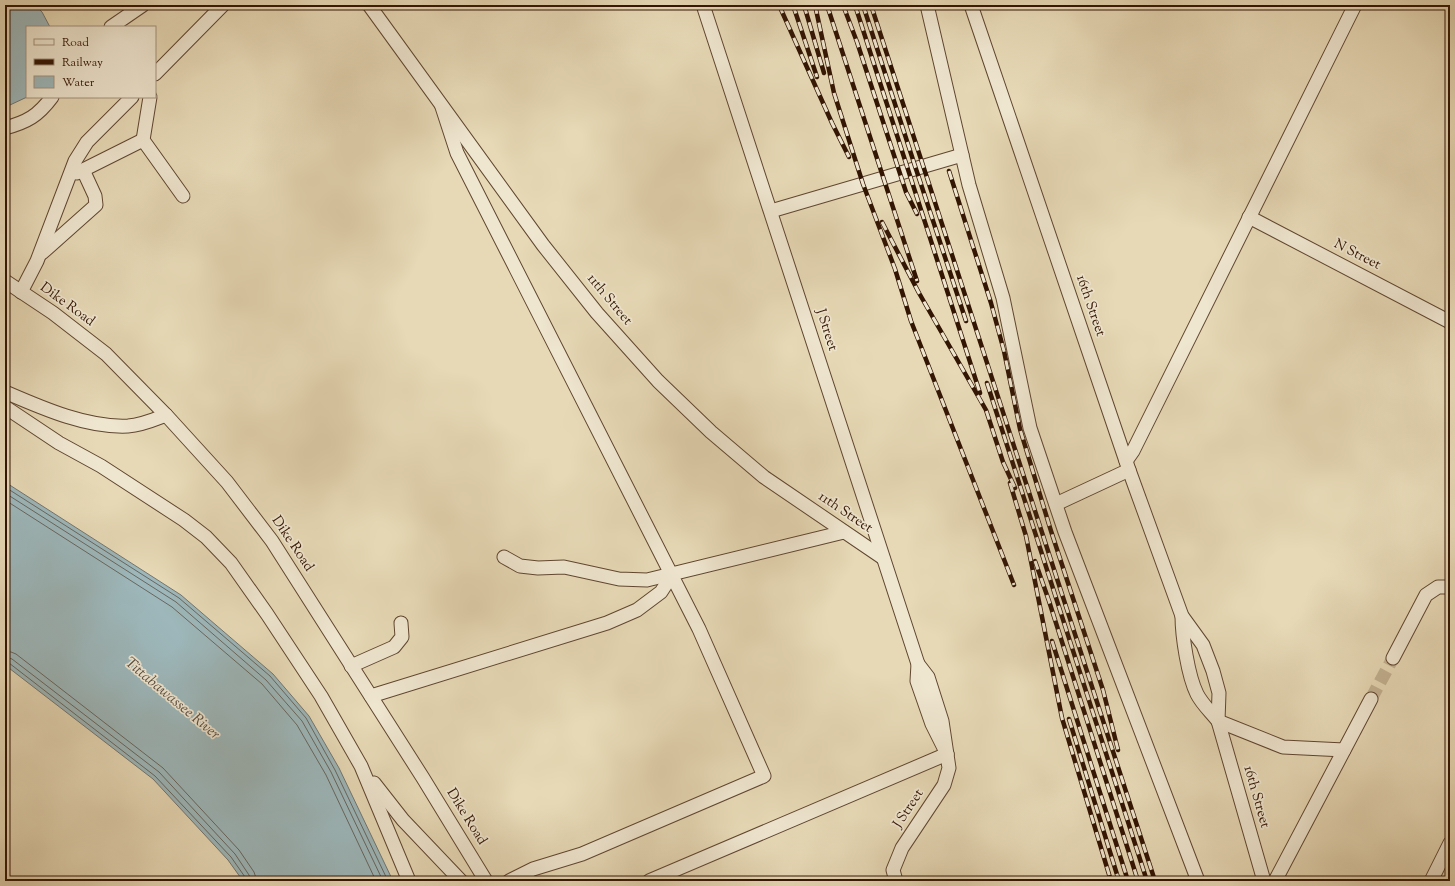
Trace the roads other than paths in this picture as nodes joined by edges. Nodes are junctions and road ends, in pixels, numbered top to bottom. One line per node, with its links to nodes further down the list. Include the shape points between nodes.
1 (143, 5): 8 (lane)
2 (223, 5): 9 (lane)
3 (369, 5): 13 (lane, 11th Street)
4 (703, 5): 20 (lane, J Street)
5 (927, 5): 16 (lane)
6 (971, 5): 29 (lane, 16th Street)
7 (1354, 5): 21 (lane)
8 (112, 26)
9 (156, 73)
10 (51, 98): 14 (lane, via 43,109 23,123)
11 (131, 98): 18 (lane, via 87,142 74,161)
12 (150, 98): 15 (lane)
13 (442, 107): 31 (lane, 11th Street, via 543,245 597,313 658,381 711,432 764,477); 34 (lane, via 457,153)
14 (5, 128)
15 (143, 140): 17 (lane); 19 (lane)
16 (962, 155): 20 (lane); 30 (lane, via 1003,298 1030,428)
17 (83, 170): 18 (lane); 22 (lane, via 95,196 96,205)
18 (68, 178): 22 (lane)
19 (183, 196)
20 (770, 211): 33 (lane, J Street)
21 (1249, 217): 25 (lane, N Street); 29 (lane)
22 (40, 254): 24 (lane)
23 (5, 281): 24 (lane, Dike Road)
24 (21, 292): 28 (lane, Dike Road, via 106,354)
25 (1450, 322)
26 (5, 392): 28 (lane, via 55,412 109,426 148,423)
27 (5, 407): 45 (lane, via 59,443 101,466 206,537 231,563 267,614 321,696)
28 (166, 415): 39 (lane, Dike Road, via 228,482 272,541)
29 (1127, 465): 30 (lane); 36 (lane, 16th Street)
30 (1056, 504): 53 (lane)
31 (844, 532): 33 (lane, 11th Street); 34 (lane)
32 (504, 557): 34 (lane, via 520,566 564,567 618,579 647,580)
33 (883, 558): 44 (lane, J Street, via 918,664 917,681 932,724)
34 (672, 575): 40 (lane, via 661,592 637,610 608,623); 50 (lane, via 699,629 764,776 582,854 533,869)
35 (1450, 587): 38 (lane, via 1438,587 1426,596)
36 (1182, 616): 42 (lane, 16th Street, via 1182,633 1192,679 1198,694); 42 (lane, 16th Street, via 1203,645 1213,671 1219,693)
37 (402, 623): 39 (lane, via 402,637 394,647)
38 (1393, 658)
39 (351, 666): 40 (lane, Dike Road)
40 (371, 696): 49 (lane, Dike Road)
41 (1371, 699): 43 (lane)
42 (1218, 721): 43 (lane, via 1283,747); 54 (lane, 16th Street)
43 (1344, 750): 55 (lane)
44 (947, 754): 51 (lane); 52 (lane, J Street, via 949,768 944,785 902,848 893,870)
45 (361, 766): 47 (lane); 48 (lane, via 403,820)
46 (1450, 843): 56 (lane)
47 (409, 881)
48 (461, 881)
49 (486, 881)
50 (509, 881)
51 (649, 881)
52 (896, 881)
53 (1198, 881)
54 (1264, 881)
55 (1275, 881)
56 (1431, 881)

